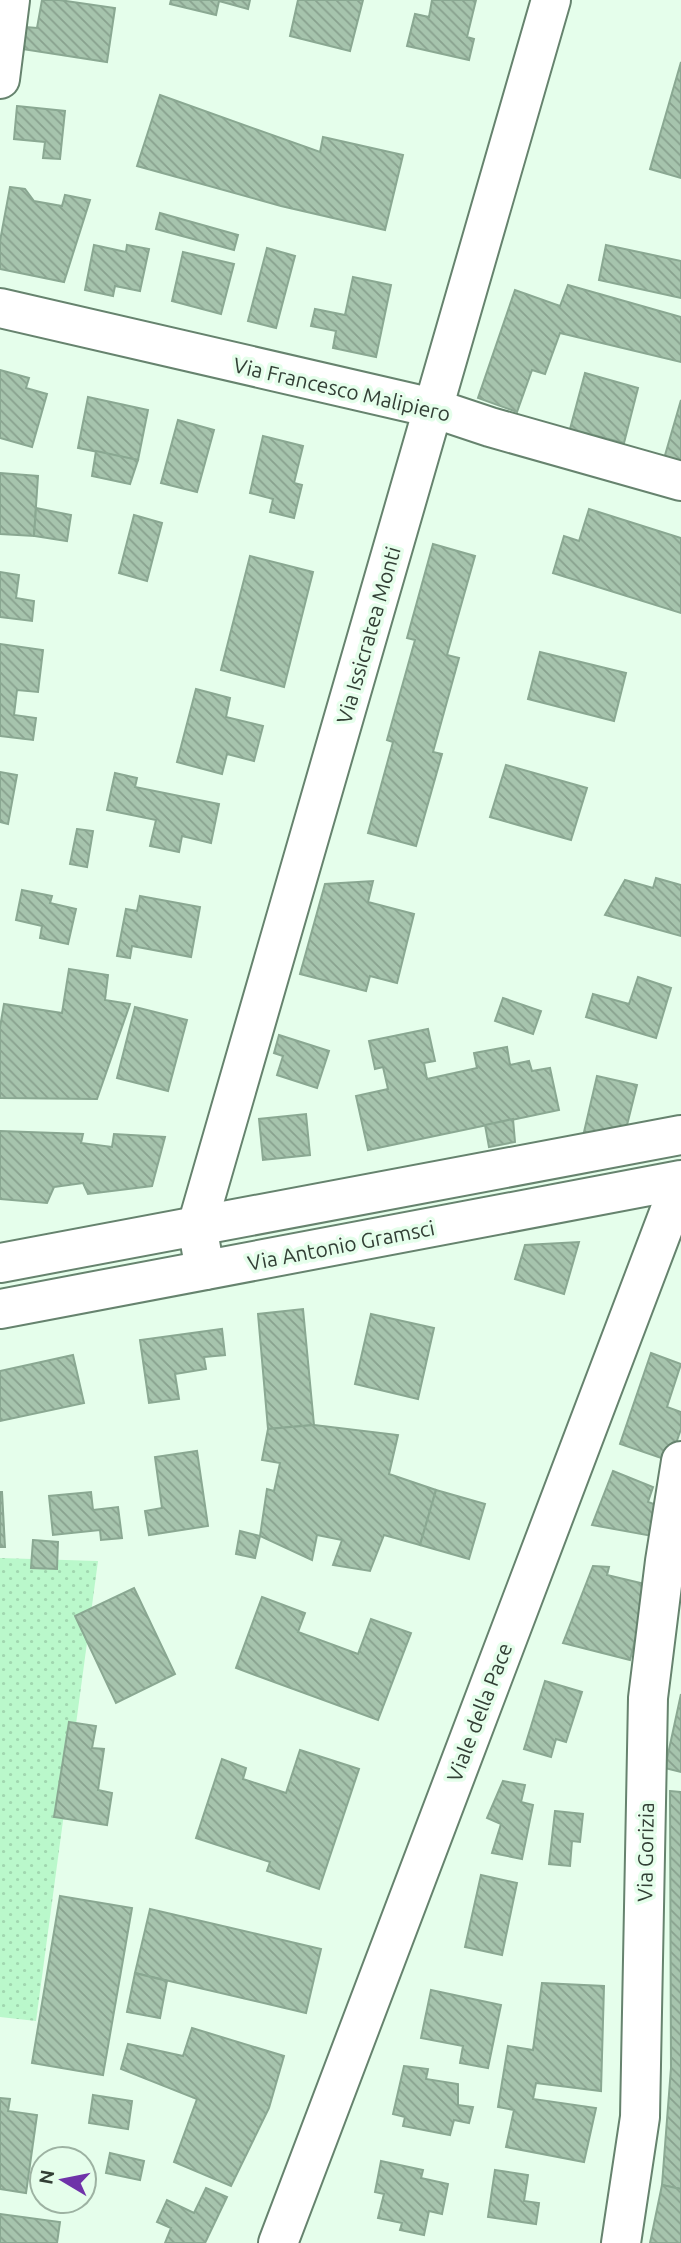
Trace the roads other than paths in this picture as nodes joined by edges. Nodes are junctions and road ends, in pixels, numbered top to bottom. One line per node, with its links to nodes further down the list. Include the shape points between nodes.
1 (10, 0): 3 (street)
2 (551, 0): 5 (street, Via Issicratea Monti)
3 (0, 79)
4 (0, 308): 5 (street, Via Francesco Malipiero)
5 (433, 408): 6 (street, Via Francesco Malipiero); 9 (street, Via Issicratea Monti)
6 (681, 481)
7 (681, 1135): 9 (street)
8 (681, 1180): 11 (street, Via Antonio Gramsci); 14 (street, Viale della Pace)
9 (197, 1226): 10 (street); 11 (street, Via Issicratea Monti)
10 (0, 1263)
11 (205, 1270): 12 (street, Via Antonio Gramsci)
12 (0, 1309)
13 (681, 1461): 15 (street, Via Gorizia, via 648,1698 640,2118)
14 (278, 2243)
15 (621, 2243)

